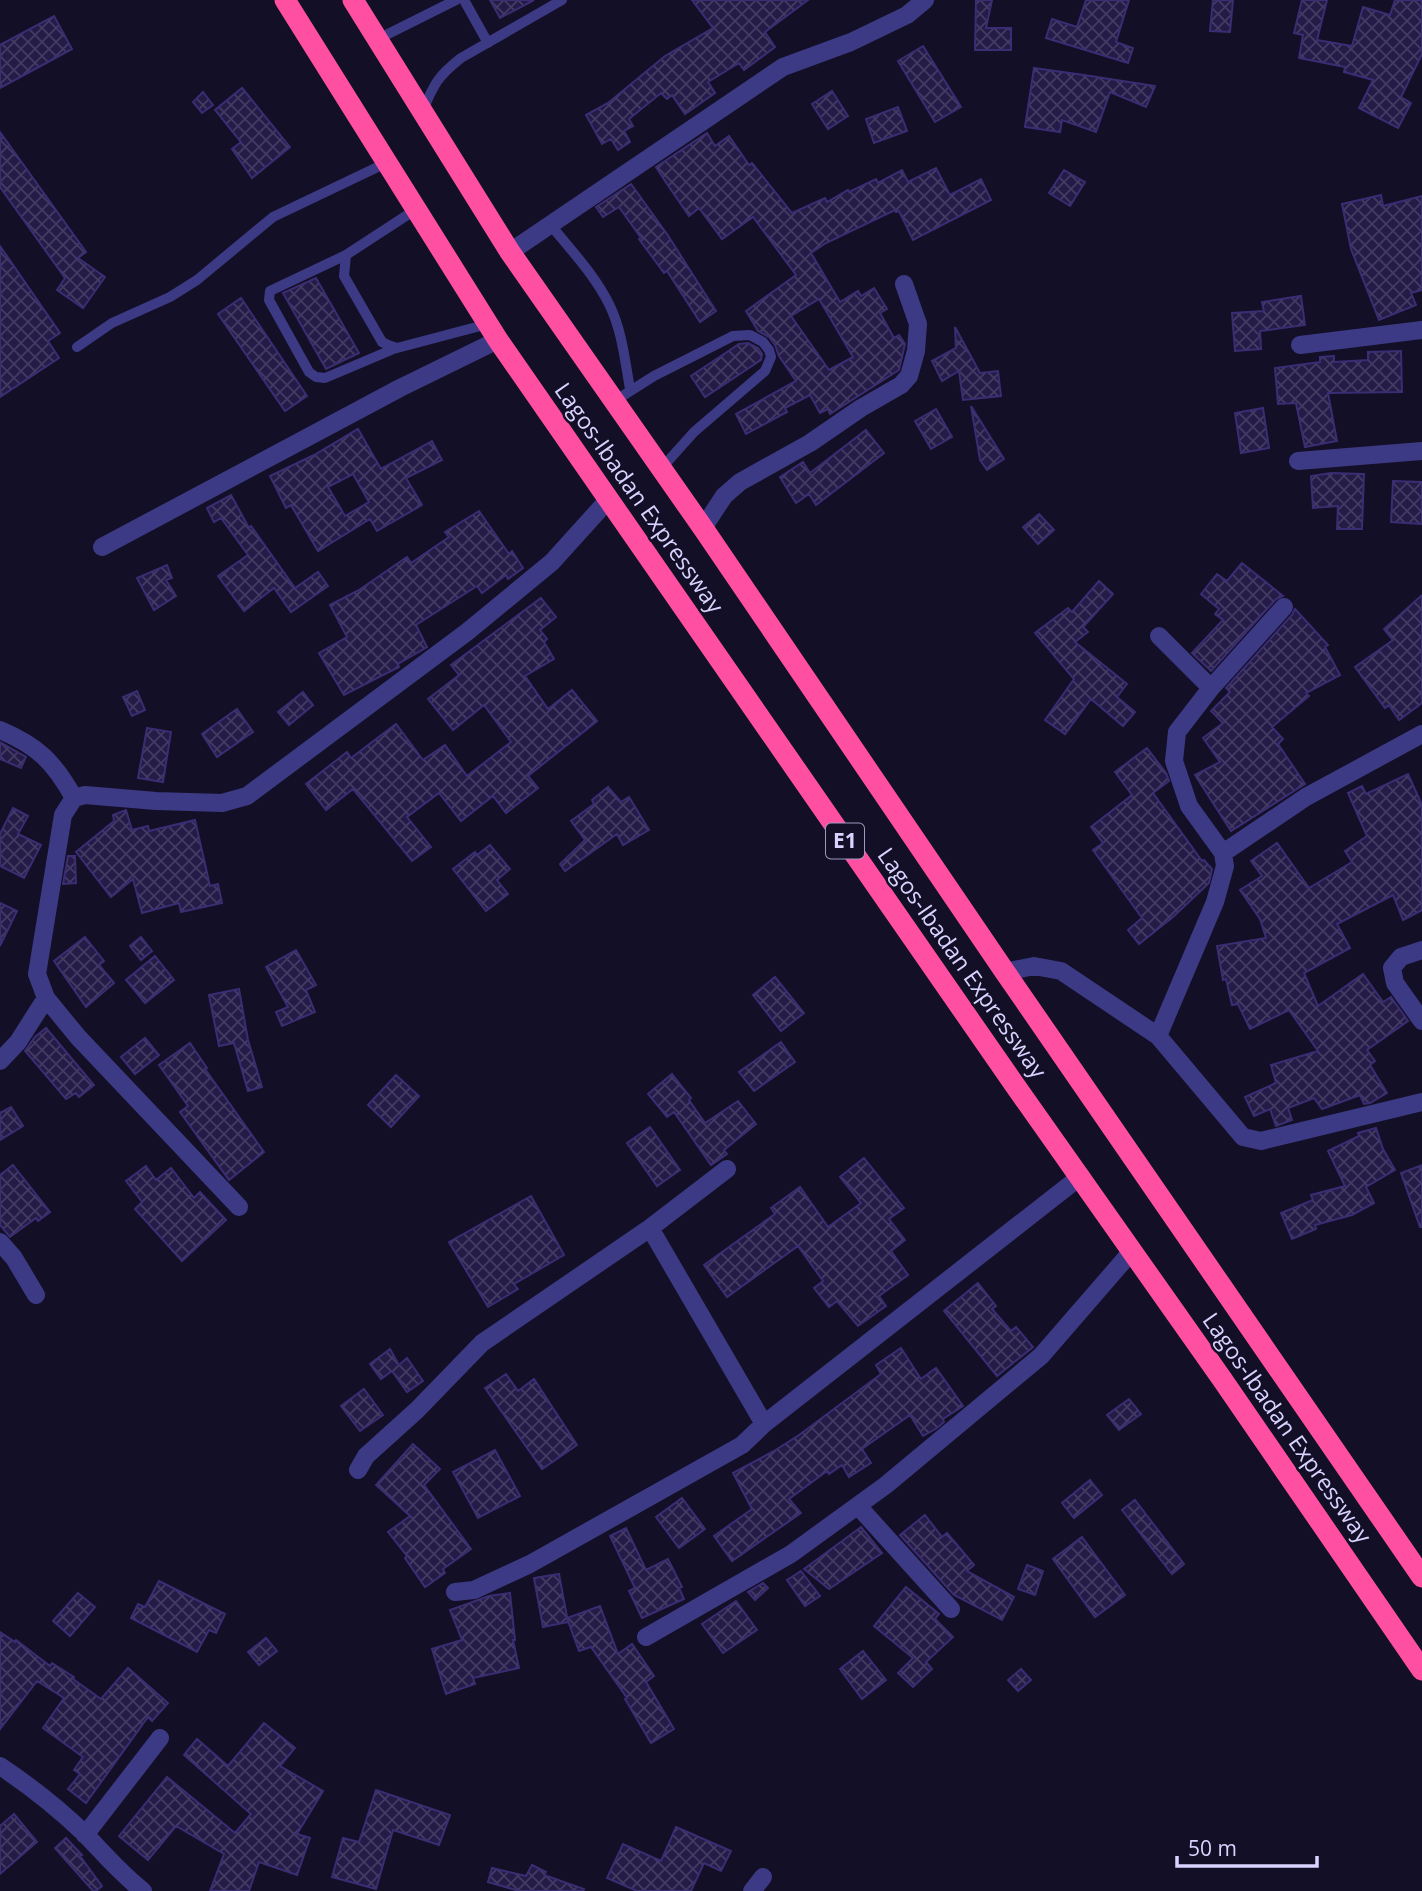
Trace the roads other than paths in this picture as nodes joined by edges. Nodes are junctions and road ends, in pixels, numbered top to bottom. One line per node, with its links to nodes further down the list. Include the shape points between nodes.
1 (285, 0): 11 (highway, Lagos-Ibadan Expressway / E1)
2 (353, 0): 8 (highway, Lagos-Ibadan Expressway / E1)
3 (456, 0): 7 (lane)
4 (464, 0): 9 (lane)
5 (562, 0): 9 (lane)
6 (925, 0): 13 (street, via 908,15 851,42 783,67)
7 (441, 3): 8 (lane)
8 (376, 40): 10 (highway, Lagos-Ibadan Expressway / E1)
9 (488, 43): 10 (lane, via 435,81)
10 (422, 113): 14 (highway, Lagos-Ibadan Expressway / E1)
11 (386, 163): 12 (highway, Lagos-Ibadan Expressway / E1); 20 (lane, via 273,217 170,297 113,323)
12 (415, 210): 15 (lane); 18 (highway, Lagos-Ibadan Expressway / E1)
13 (550, 223): 14 (street); 22 (lane, via 589,271 609,305 621,341)
14 (510, 251): 22 (highway, Lagos-Ibadan Expressway / E1)
15 (346, 255): 21 (lane, via 344,276 382,342); 21 (lane, via 270,291 269,300 316,377 325,378)
16 (904, 284): 27 (street, via 918,324 909,376 810,443 740,482 724,496)
17 (1422, 330): 19 (street)
18 (493, 332): 21 (lane); 26 (highway, Lagos-Ibadan Expressway / E1); 28 (street, via 400,388)
19 (1300, 345)
20 (76, 347)
21 (397, 348)
22 (622, 396): 25 (highway, Lagos-Ibadan Expressway / E1); 25 (lane, via 733,336 750,335 769,350 765,371 694,432)
23 (1422, 451): 24 (street)
24 (1298, 461)
25 (660, 470): 27 (highway, Lagos-Ibadan Expressway / E1)
26 (608, 500): 34 (street, via 531,580 247,796 222,803); 44 (highway, Lagos-Ibadan Expressway / E1)
27 (703, 528): 37 (highway, Lagos-Ibadan Expressway / E1)
28 (102, 547)
29 (1284, 607): 31 (street)
30 (1159, 636): 31 (street)
31 (1211, 688): 35 (street, via 1177,732 1174,761 1189,806)
32 (0, 730): 34 (street, via 38,751 57,769)
33 (1422, 734): 35 (street, via 1306,797)
34 (74, 798): 38 (street, via 63,815 37,974)
35 (1223, 853): 40 (street, via 1225,866 1215,902)
36 (1422, 950): 39 (street, via 1401,957 1392,968 1395,983)
37 (1005, 972): 40 (street, via 1034,966 1061,971); 53 (highway, Lagos-Ibadan Expressway / E1)
38 (46, 998): 41 (street); 45 (street)
39 (1422, 1021)
40 (1158, 1036): 42 (street, via 1244,1137 1261,1141)
41 (0, 1061)
42 (1422, 1102)
43 (727, 1169): 46 (street)
44 (1081, 1177): 48 (highway, Lagos-Ibadan Expressway / E1); 50 (street)
45 (239, 1207)
46 (650, 1228): 50 (street); 51 (street, via 482,1343 366,1456)
47 (0, 1242): 49 (street)
48 (1132, 1251): 52 (street, via 1041,1356); 57 (highway, Lagos-Ibadan Expressway / E1)
49 (36, 1295)
50 (764, 1424): 54 (street, via 722,1458 530,1564 474,1590)
51 (358, 1470)
52 (858, 1506): 55 (street); 56 (street, via 791,1554)
53 (1422, 1577)
54 (454, 1592)
55 (951, 1609)
56 (646, 1637)
57 (1422, 1670)
58 (160, 1738): 60 (street)
59 (0, 1766): 60 (street)
60 (85, 1835): 61 (street)
61 (143, 1891)

